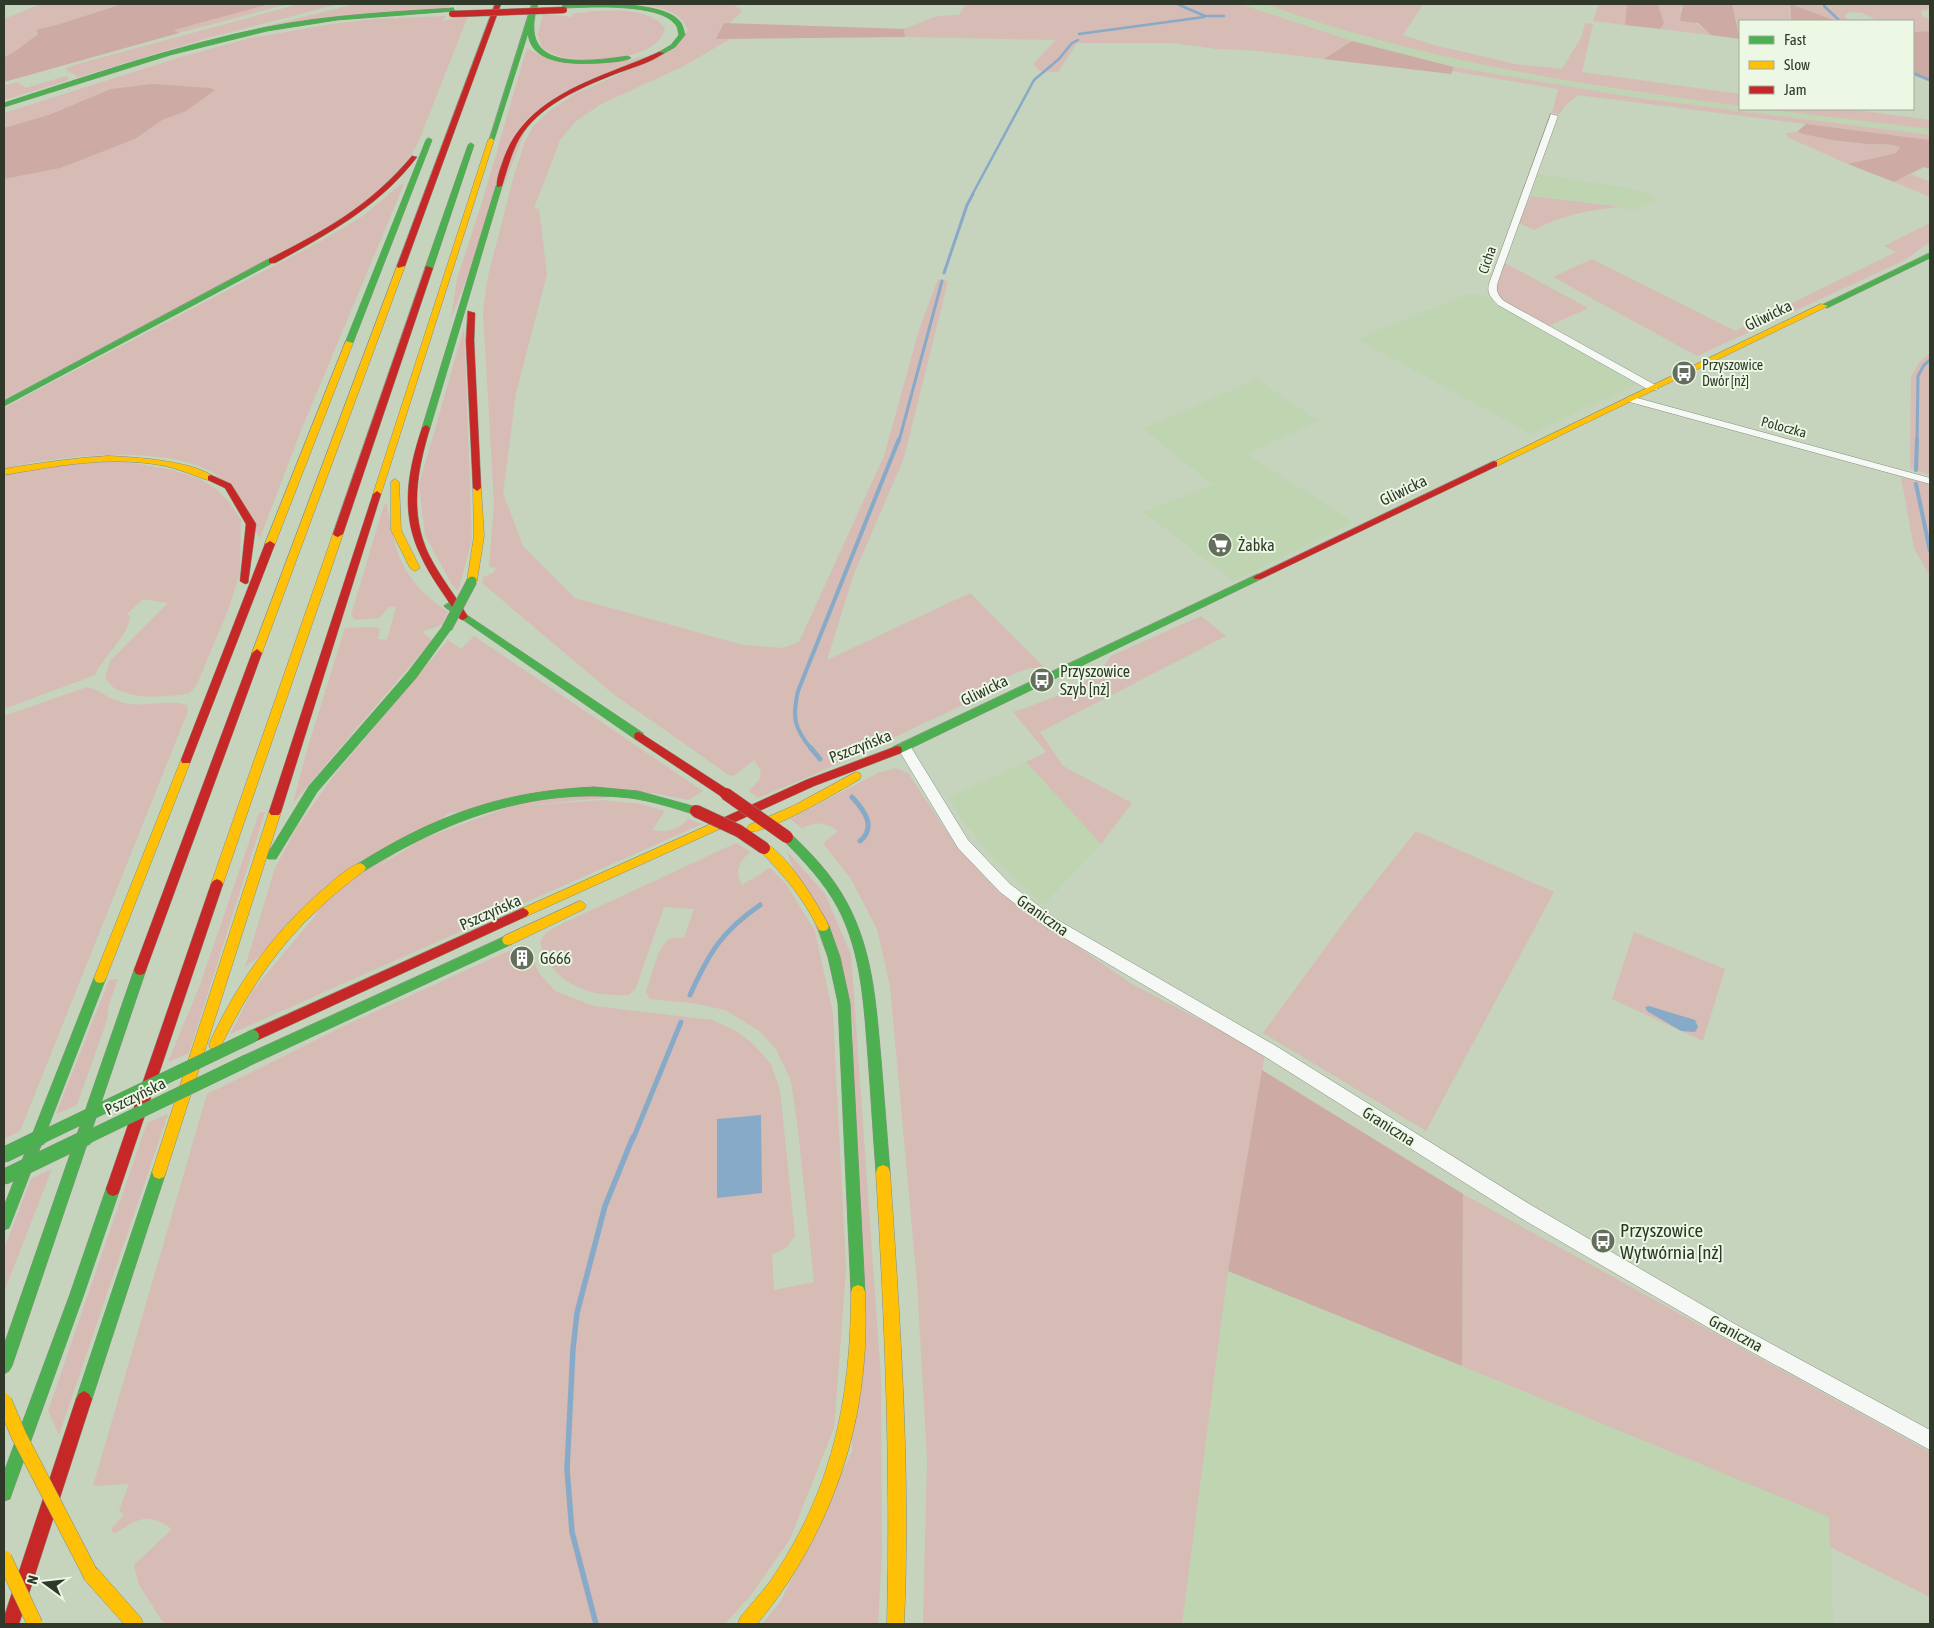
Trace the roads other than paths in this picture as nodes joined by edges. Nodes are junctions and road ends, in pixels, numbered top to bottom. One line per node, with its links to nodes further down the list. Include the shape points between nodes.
1 (482, 4): 8 (main road)
2 (498, 4): 33 (main road, via 137,978)
3 (519, 4): 9 (main road)
4 (338, 6): 10 (main road, via 211,39)
5 (564, 8): 6 (main road, via 637,11 664,20 671,32 660,46 638,55 604,61 572,61 551,57 538,50 533,41); 7 (main road); 16 (main road, via 619,5 653,8 675,18 683,33 678,42 664,51 585,85 555,102 520,132 509,153)
6 (533, 9): 18 (main road)
7 (453, 12): 10 (main road, via 371,14 307,22); 12 (main road, via 334,22 253,36)
8 (475, 22)
9 (513, 22)
10 (154, 58): 11 (main road)
11 (4, 105)
12 (4, 110)
13 (1554, 116): 17 (street, Cicha, via 1494,281 1493,295 1501,303)
14 (476, 131): 36 (main road, via 84,1275)
15 (1930, 254): 17 (main road, Gliwicka)
16 (473, 277): 23 (main road, via 414,468 412,507 417,535 429,564); 27 (main road, bridge, via 470,341 479,536 472,581 447,628 412,675 314,790)
17 (1653, 388): 19 (main road, Gliwicka)
18 (410, 392): 23 (main road, via 398,470 396,530 410,559 428,584); 27 (main road)
19 (1630, 399): 22 (street, Poloczka); 25 (main road, Gliwicka)
20 (4, 404): 24 (main road, via 342,224 386,190 408,166 434,127)
21 (4, 472): 24 (main road, via 58,461 132,458 190,469 228,486 251,524)
22 (1930, 481)
23 (463, 617): 44 (main road, bridge, via 787,838 814,863 839,897 859,943 865,966 876,1084 897,1400)
24 (239, 623): 32 (main road)
25 (904, 747): 26 (main road, Pszczyńska, via 816,800); 30 (main road, Pszczyńska, bridge, via 818,780 253,1036); 35 (street, Graniczna, via 963,844 1005,888 1051,923 1270,1051 1525,1211 1727,1329)
26 (723, 840)
27 (246, 900): 29 (main road)
28 (590, 901): 31 (main road, Pszczyńska, bridge)
29 (168, 1144): 40 (main road); 43 (main road, bridge, via 227,1017 251,975 274,944 340,880 377,854 417,833 460,815 532,796 624,794 696,811 739,831 764,848 798,882 812,902 826,929 839,969 844,1003 859,1317 856,1381 848,1428 830,1485 804,1543 776,1587)
30 (4, 1154)
31 (4, 1177)
32 (4, 1223)
33 (4, 1366)
34 (4, 1401): 38 (main road, bridge)
35 (1930, 1440)
36 (4, 1494)
37 (4, 1558): 41 (main road, bridge)
38 (90, 1573): 39 (main road); 42 (main road)
39 (112, 1616)
40 (10, 1624)
41 (35, 1624)
42 (135, 1624)
43 (746, 1624)
44 (896, 1624)

